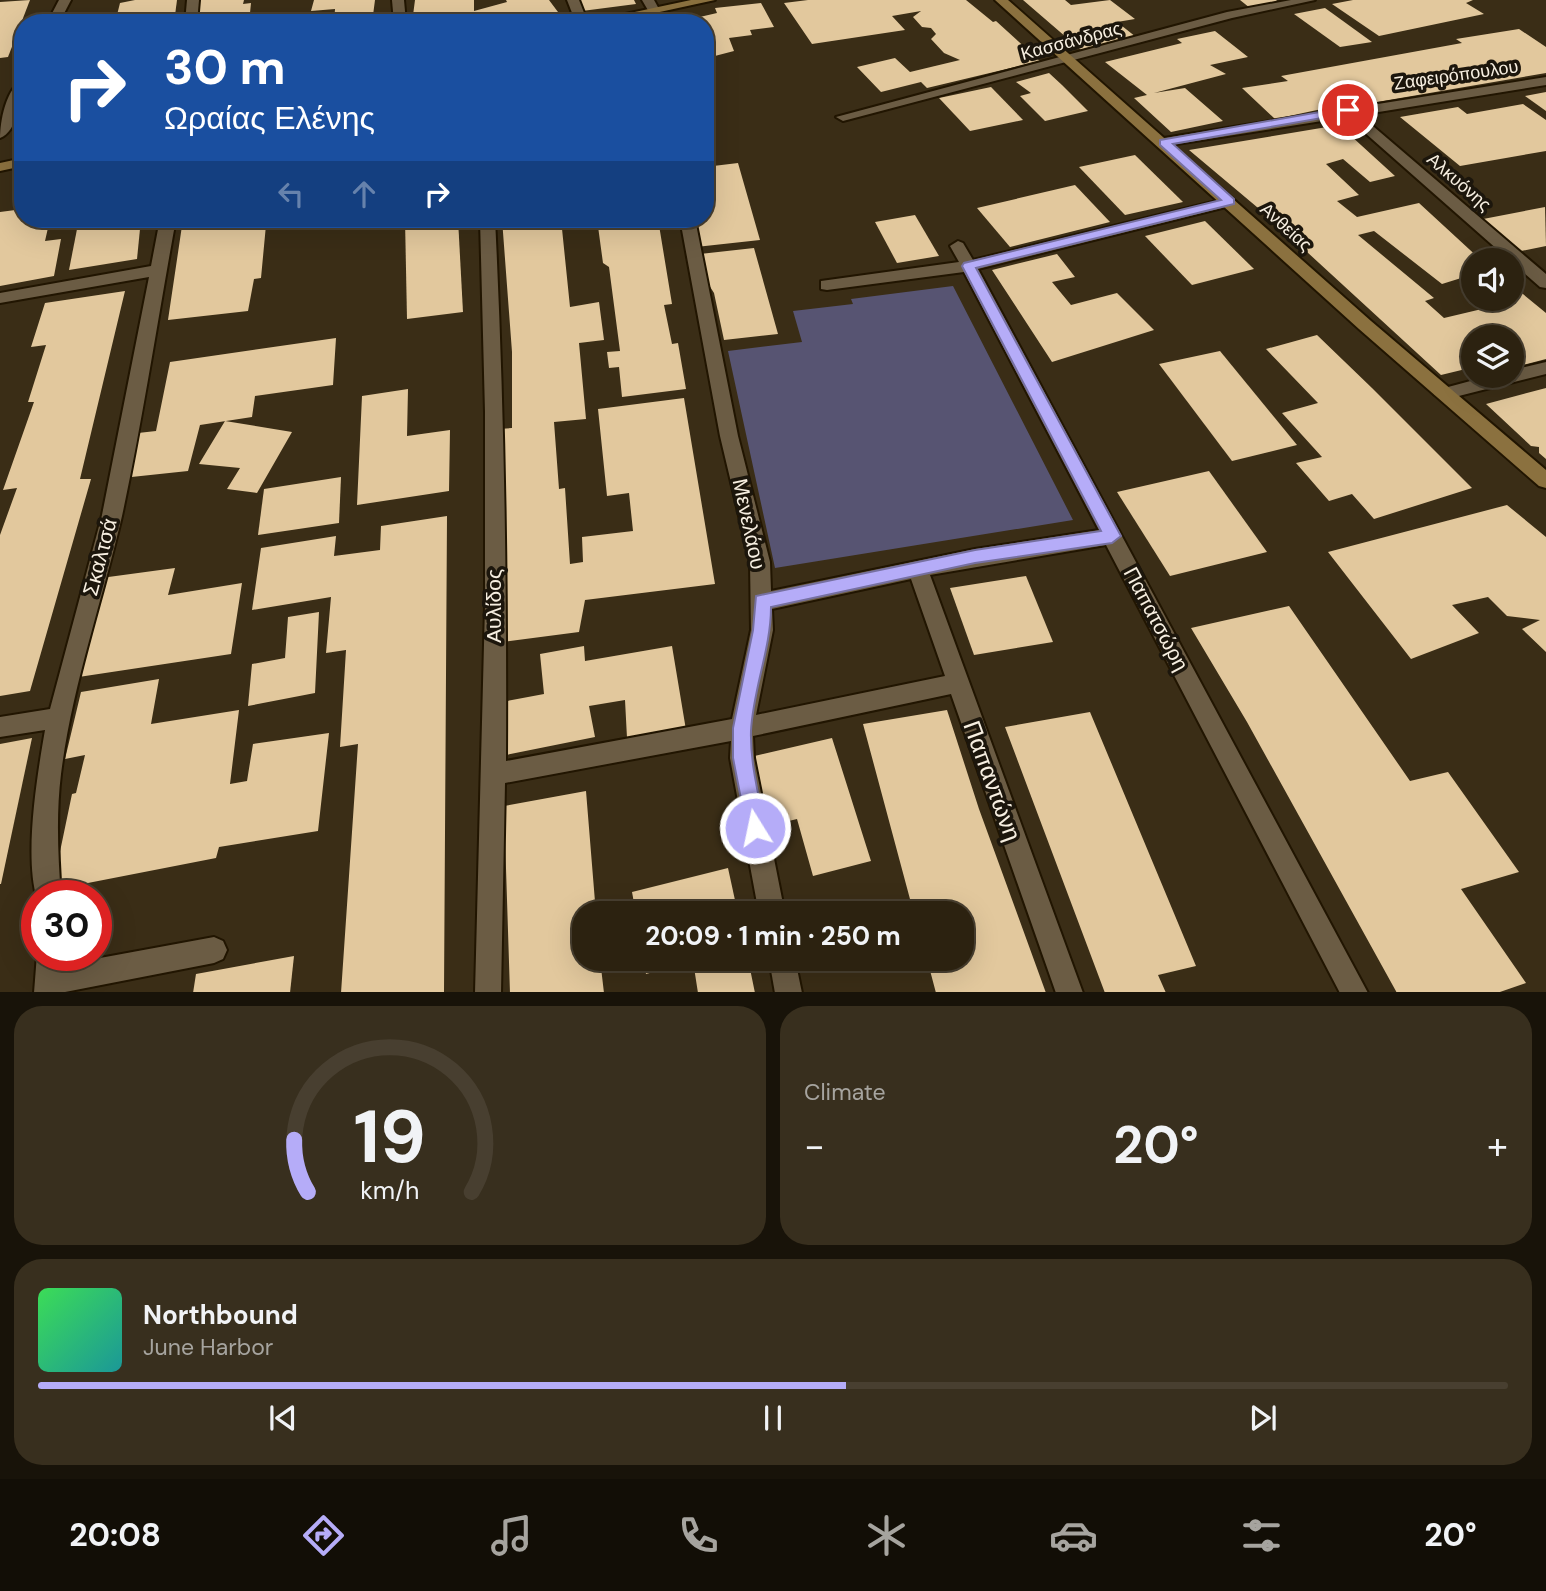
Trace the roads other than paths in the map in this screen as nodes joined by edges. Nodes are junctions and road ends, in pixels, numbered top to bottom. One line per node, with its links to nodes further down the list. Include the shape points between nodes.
1 (709, 0): 4 (main road)
2 (1001, 0): 5 (main road, Ανθείας)
3 (1309, 0): 5 (street, Κασσάνδρας, via 1231,15)
4 (650, 5)
5 (1070, 60): 9 (street, Κασσάνδρας); 11 (main road, Ανθείας)
6 (1546, 81): 8 (street, Ζαφειρόπουλου)
7 (14, 104): 10 (street)
8 (1348, 110): 11 (street, Ζαφειρόπουλου); 19 (street, Αλκυόνης)
9 (843, 117)
10 (0, 134)
11 (1164, 142): 12 (main road, Ανθείας)
12 (1229, 202): 17 (street); 23 (main road, Ανθείας)
13 (167, 228): 18 (street, Σκαλτσά)
14 (487, 228): 32 (street, Αυλίδος, via 494,346)
15 (689, 228): 27 (street, Μενελάου, via 729,436 760,562)
16 (958, 246): 17 (street, Παπατσώρη)
17 (968, 266): 20 (street); 25 (street, Παπατσώρη)
18 (160, 270): 21 (street); 29 (street, Σκαλτσά, via 112,515)
19 (1546, 283)
20 (827, 285)
21 (0, 298)
22 (1546, 368): 23 (street)
23 (1443, 394): 24 (main road, Ανθείας)
24 (1546, 481)
25 (1112, 536): 26 (street); 41 (street, Παπατσώρη)
26 (917, 568): 27 (street); 28 (street, Παπαντώνη)
27 (762, 601): 31 (street, Μενελάου, via 762,630)
28 (957, 683): 31 (street); 40 (street, Παπαντώνη)
29 (59, 718): 30 (street); 33 (street, Σκαλτσά, via 46,813)
30 (0, 727)
31 (742, 728): 32 (street); 34 (street, Μενελάου, via 742,758)
32 (495, 774): 38 (street, Αυλίδος)
33 (48, 880)
34 (770, 901)
35 (214, 950): 37 (street)
36 (785, 971): 39 (street)
37 (49, 976)
38 (488, 992)
39 (789, 992)
40 (1070, 992)
41 (1355, 992)

